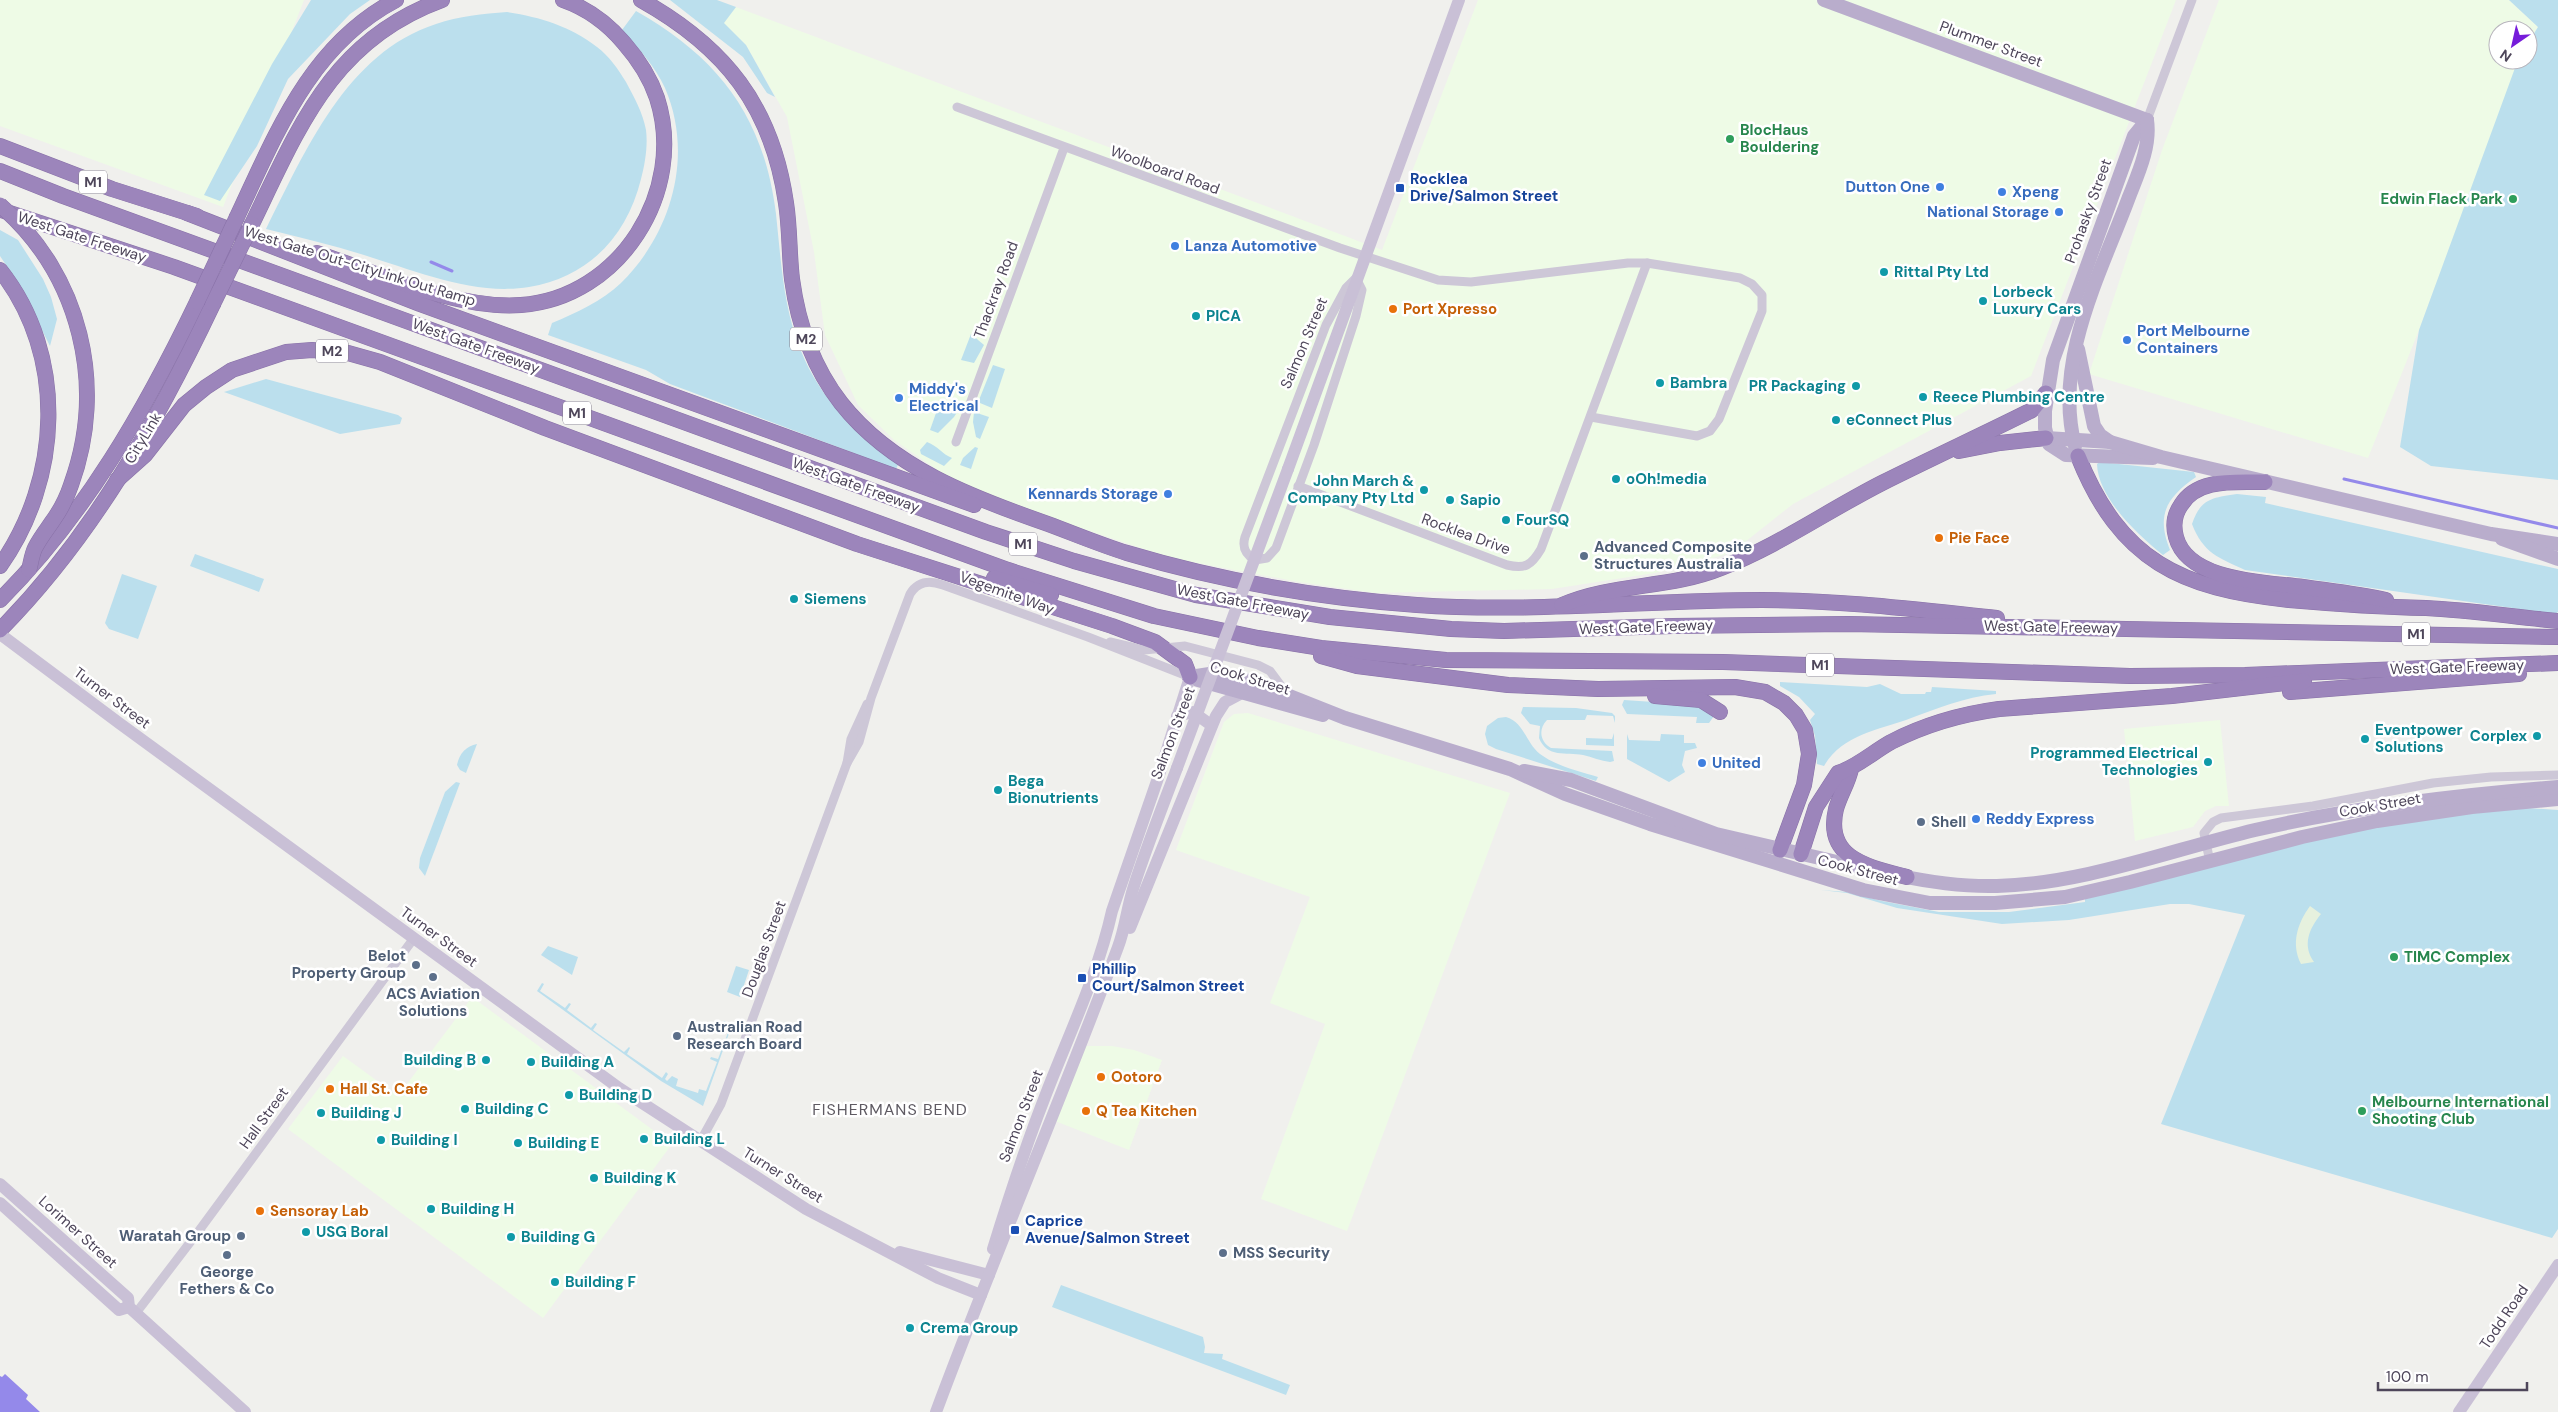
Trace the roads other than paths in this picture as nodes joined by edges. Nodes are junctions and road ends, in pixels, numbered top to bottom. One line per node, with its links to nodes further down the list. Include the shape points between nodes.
1 (396, 0): 40 (highway, CityLink, bridge, via 358,25 320,62 296,97 162,373 83,503)
2 (442, 0): 16 (highway, West Gate Out-CityLink Out Ramp / M2, via 384,29 348,59 318,97 287,151)
3 (563, 0): 15 (highway, West Gate Out-CityLink Out Ramp, via 591,14 619,37 646,73 657,98 665,148 660,182 639,233 603,272 572,292 521,306 477,304)
4 (641, 0): 37 (highway, M2, via 717,54 754,102 779,168 786,206 792,279 801,323 821,373 854,419 898,457 935,478 1015,513)
5 (1459, 0): 17 (street, Salmon Street)
6 (1824, 0): 9 (main road, Plummer Street)
7 (2192, 0): 9 (street, Prohasky Street)
8 (957, 107): 11 (street, Woolboard Road)
9 (2147, 120): 21 (main road, Prohasky Street, via 2147,140 2134,182); 22 (main road, Prohasky Street, via 2134,136 2102,220 2058,342)
10 (0, 146): 15 (highway, West Gate Out-CityLink Out Ramp / M1, via 112,189)
11 (1064, 148): 17 (street, Woolboard Road); 26 (street, Thackray Road)
12 (0, 171): 47 (highway, West Gate Freeway / M1, via 986,532 1196,595 1330,617 1513,631 1848,624)
13 (0, 205): 40 (highway, bridge, via 26,230 65,290 80,331 88,374 87,424 77,468 56,517 36,547)
14 (0, 210): 45 (highway, West Gate Freeway / M1, via 193,274 1008,570)
15 (187, 213): 37 (highway, M1, via 420,304 892,476 1057,533)
16 (252, 224): 28 (highway, CityLink / M2, bridge)
17 (1364, 256): 18 (street, via 1425,276 1461,282); 20 (street, Salmon Street)
18 (1647, 263): 23 (street, Rocklea Drive); 23 (street, via 1740,278 1752,284 1762,295 1762,311 1719,419 1710,431 1697,436)
19 (0, 270): 39 (highway, via 16,295 38,343 49,421 45,461 36,498 23,528)
20 (1356, 278): 33 (street, Salmon Street, via 1362,290 1356,316); 33 (street, Salmon Street, via 1346,288 1326,325 1269,474 1244,541 1250,557 1262,560 1273,552); 80 (street, Salmon Street, bridge)
21 (2077, 342): 25 (main road, Prohasky Street, via 2068,391); 27 (main road, via 2094,426)
22 (2046, 393): 24 (main road, Prohasky Street); 31 (highway, via 2032,410)
23 (1591, 417): 33 (street, Rocklea Drive, via 1541,549 1529,566 1521,568)
24 (2046, 438): 25 (main road); 29 (main road, via 2053,448); 31 (highway, via 1982,446)
25 (2074, 439): 27 (main road); 29 (main road, Prohasky Street)
26 (956, 442)
27 (2110, 442): 30 (main road)
28 (140, 453): 34 (highway, M2, via 184,405 219,377 251,362 286,352 328,351 380,362 499,411); 48 (highway, CityLink / M2, via 117,480 54,570)
29 (2072, 455): 30 (main road); 44 (highway, via 2098,500 2123,533 2155,560 2190,580 2251,596 2358,606)
30 (2160, 457): 32 (main road)
31 (1925, 463): 43 (highway, via 1881,484 1771,547 1719,569 1670,583 1602,591)
32 (2264, 482): 35 (main road); 44 (highway, via 2206,486 2188,496 2174,523 2177,541 2193,562 2209,570 2251,581 2364,595)
33 (1298, 486)
34 (714, 490): 45 (highway, M2, via 896,550 1085,605); 52 (highway, M2, via 908,562 1112,626)
35 (2492, 534): 36 (main road); 38 (main road)
36 (2558, 544)
37 (1126, 553): 43 (highway, M1, via 1223,577 1292,589 1419,605)
38 (2558, 559)
39 (0, 566)
40 (29, 570): 42 (highway, CityLink)
41 (917, 586): 49 (street, Vegemite Way, via 937,583); 85 (street, Douglas Street, via 909,598 871,698 859,718 847,763 721,1104)
42 (0, 600)
43 (1554, 608): 47 (highway, M1, via 1798,601)
44 (2428, 608): 46 (highway)
45 (1154, 616): 51 (highway, West Gate Freeway / M1)
46 (2558, 621)
47 (2101, 628): 50 (highway, West Gate Freeway / M1)
48 (0, 633): 82 (street, Turner Street, via 126,729)
49 (1088, 637): 52 (street, Vegemite Way, via 1140,649); 56 (street, Vegemite Way)
50 (2558, 637)
51 (1258, 638): 55 (highway, West Gate Freeway / M1, via 1321,648 1446,660 1723,662 2130,676); 57 (highway, via 1357,666 1508,685)
52 (1163, 647): 53 (street, Vegemite Way, via 1185,646); 56 (highway, M2, via 1185,664)
53 (1218, 655): 59 (street, Cook Street, via 1266,668)
54 (2554, 663): 55 (highway, West Gate Freeway / M1); 60 (highway, via 2528,674 2296,691 2140,708 2088,710)
55 (2382, 670): 60 (highway, via 2265,687)
56 (1190, 677): 58 (main road, Cook Street); 59 (main road, Cook Street, via 1226,674); 62 (street, Salmon Street)
57 (1598, 689): 61 (highway, via 1626,695 1701,700); 76 (highway, via 1745,688 1764,692 1784,703 1805,730 1809,754 1804,785)
58 (1242, 693): 63 (main road, Cook Street, via 1310,713); 64 (street, Salmon Street, via 1225,702)
59 (1290, 696): 63 (main road, Cook Street)
60 (2072, 705): 66 (highway, via 2006,708 1953,718 1892,742)
61 (1720, 712)
62 (1177, 716): 64 (street, via 1193,712); 81 (street, Salmon Street)
63 (1345, 718): 65 (main road, Cook Street)
64 (1211, 725): 83 (street, Salmon Street, via 1129,930)
65 (1510, 769): 68 (main road, Cook Street); 71 (main road, Cook Street)
66 (1851, 769): 75 (highway, via 1838,773 1827,786 1816,806); 79 (highway, via 1834,819 1838,844 1860,862)
67 (2558, 774): 70 (street, Cook Street, via 2474,778)
68 (1571, 780): 71 (main road); 76 (main road, Cook Street)
69 (2558, 787): 73 (main road, Cook Street)
70 (2390, 791): 73 (street, Cook Street); 74 (street, Cook Street, via 2284,811 2222,818 2213,822 2204,833)
71 (1566, 794): 76 (main road, Cook Street)
72 (2558, 799): 77 (main road, Cook Street, via 2376,821)
73 (2378, 808): 74 (main road, Cook Street, via 2289,823)
74 (2205, 843): 77 (street); 79 (main road, Cook Street, via 2033,884 1963,886)
75 (1800, 854): 76 (main road, Cook Street); 78 (main road); 79 (main road, Cook Street)
76 (1778, 856): 78 (main road, Cook Street)
77 (2210, 862): 78 (main road, Cook Street, via 2081,894 1978,904 1895,898)
78 (1796, 870)
79 (1907, 877)
80 (1132, 890): 81 (street, Salmon Street); 83 (street, Salmon Street)
81 (1107, 934): 84 (street, Salmon Street)
82 (414, 938): 85 (street, Turner Street, via 611,1082); 92 (street, Hall Street, via 198,1232)
83 (1120, 945): 84 (street, Salmon Street)
84 (1041, 1126): 90 (street, Salmon Street)
85 (700, 1142): 88 (street, Turner Street, via 798,1205)
86 (0, 1184): 92 (street, Lorimer Street, via 128,1298)
87 (0, 1204): 92 (street, Lorimer Street, via 120,1310)
88 (874, 1243): 90 (street, Turner Street); 91 (street, Turner Street, via 938,1278)
89 (2558, 1266): 95 (street, Todd Road)
90 (987, 1275): 91 (street, Salmon Street)
91 (980, 1295): 94 (street, Salmon Street)
92 (132, 1310): 93 (street, Lorimer Street)
93 (245, 1412)
94 (936, 1412)
95 (2459, 1412)

